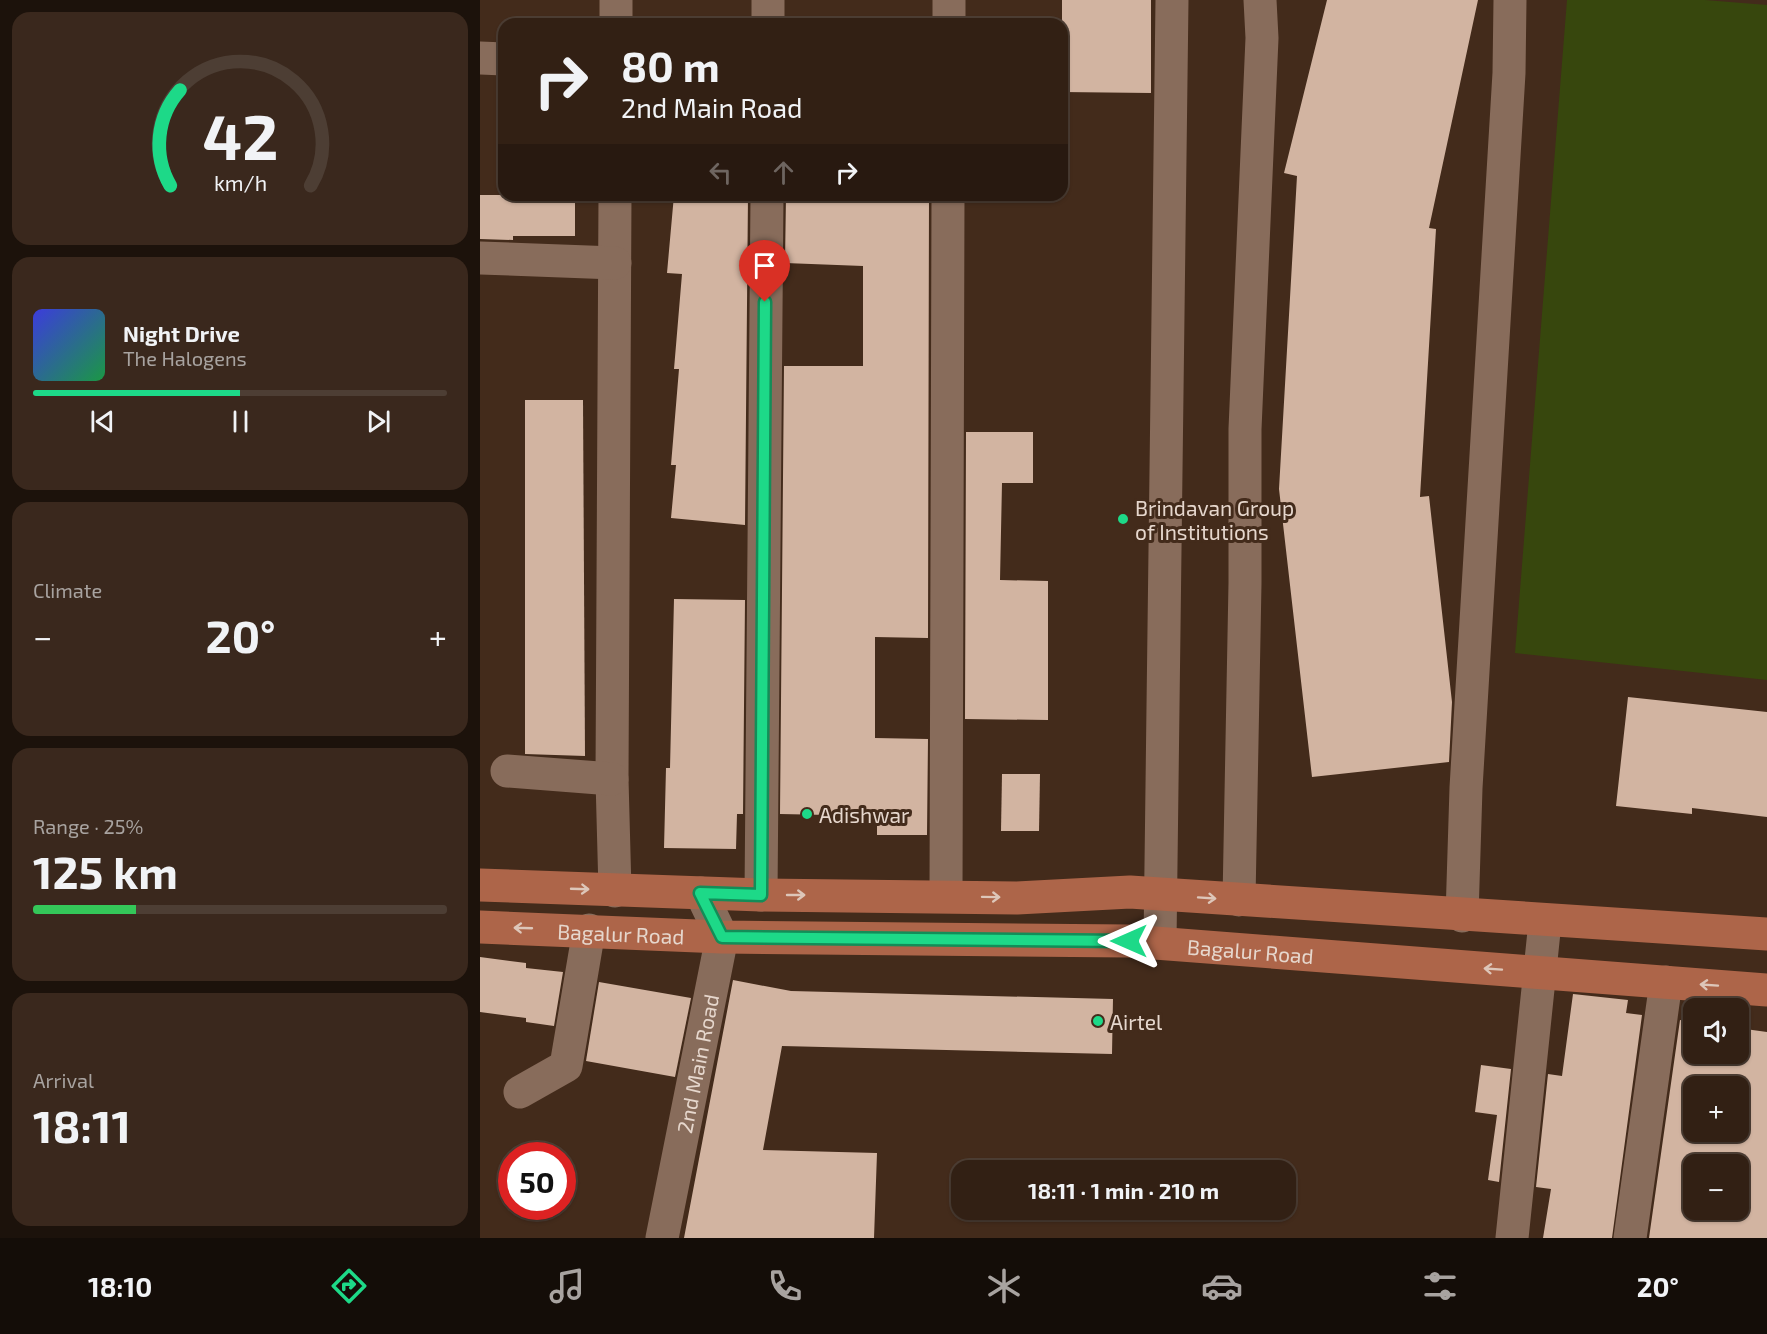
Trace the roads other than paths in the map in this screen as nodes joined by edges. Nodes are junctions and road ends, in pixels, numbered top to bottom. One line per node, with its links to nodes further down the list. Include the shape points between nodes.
1 (616, 0): 7 (street)
2 (768, 0): 8 (street)
3 (949, 0): 9 (street)
4 (1172, 0): 23 (street)
5 (1260, 0): 25 (street, via 1262,38 1245,429)
6 (1510, 0): 26 (street)
7 (616, 18)
8 (768, 18)
9 (949, 18)
10 (480, 58): 11 (street)
11 (498, 59)
12 (615, 201): 16 (street)
13 (766, 201): 22 (street)
14 (948, 201): 24 (street)
15 (480, 258): 16 (street)
16 (615, 263): 18 (street)
17 (507, 771): 18 (street)
18 (612, 778): 20 (street)
19 (480, 885): 20 (main road, Bagalur Road, one-way to 20)
20 (615, 891): 21 (main road, Bagalur Road)
21 (700, 893): 22 (main road, Bagalur Road); 31 (street)
22 (761, 895): 24 (main road, Bagalur Road, one-way to 24)
23 (1162, 895): 24 (main road, Bagalur Road, one-way to 23, via 1017,898 1130,892); 25 (main road, Bagalur Road, one-way to 25); 32 (street)
24 (946, 896)
25 (1239, 900): 26 (main road, Bagalur Road)
26 (1462, 916): 27 (main road, Bagalur Road)
27 (1545, 922): 30 (main road, Bagalur Road); 33 (street)
28 (480, 927): 29 (main road, Bagalur Road, one-way to 28)
29 (590, 930): 31 (main road, Bagalur Road); 36 (street, via 566,1066)
30 (1767, 934)
31 (722, 937): 32 (main road, Bagalur Road); 37 (street, 2nd Main Road)
32 (1160, 943): 33 (main road, Bagalur Road, one-way to 32)
33 (1541, 973): 34 (main road, Bagalur Road); 38 (street)
34 (1666, 982): 35 (main road, Bagalur Road, one-way to 34); 39 (street)
35 (1767, 990)
36 (520, 1092)
37 (662, 1238)
38 (1512, 1238)
39 (1630, 1238)

